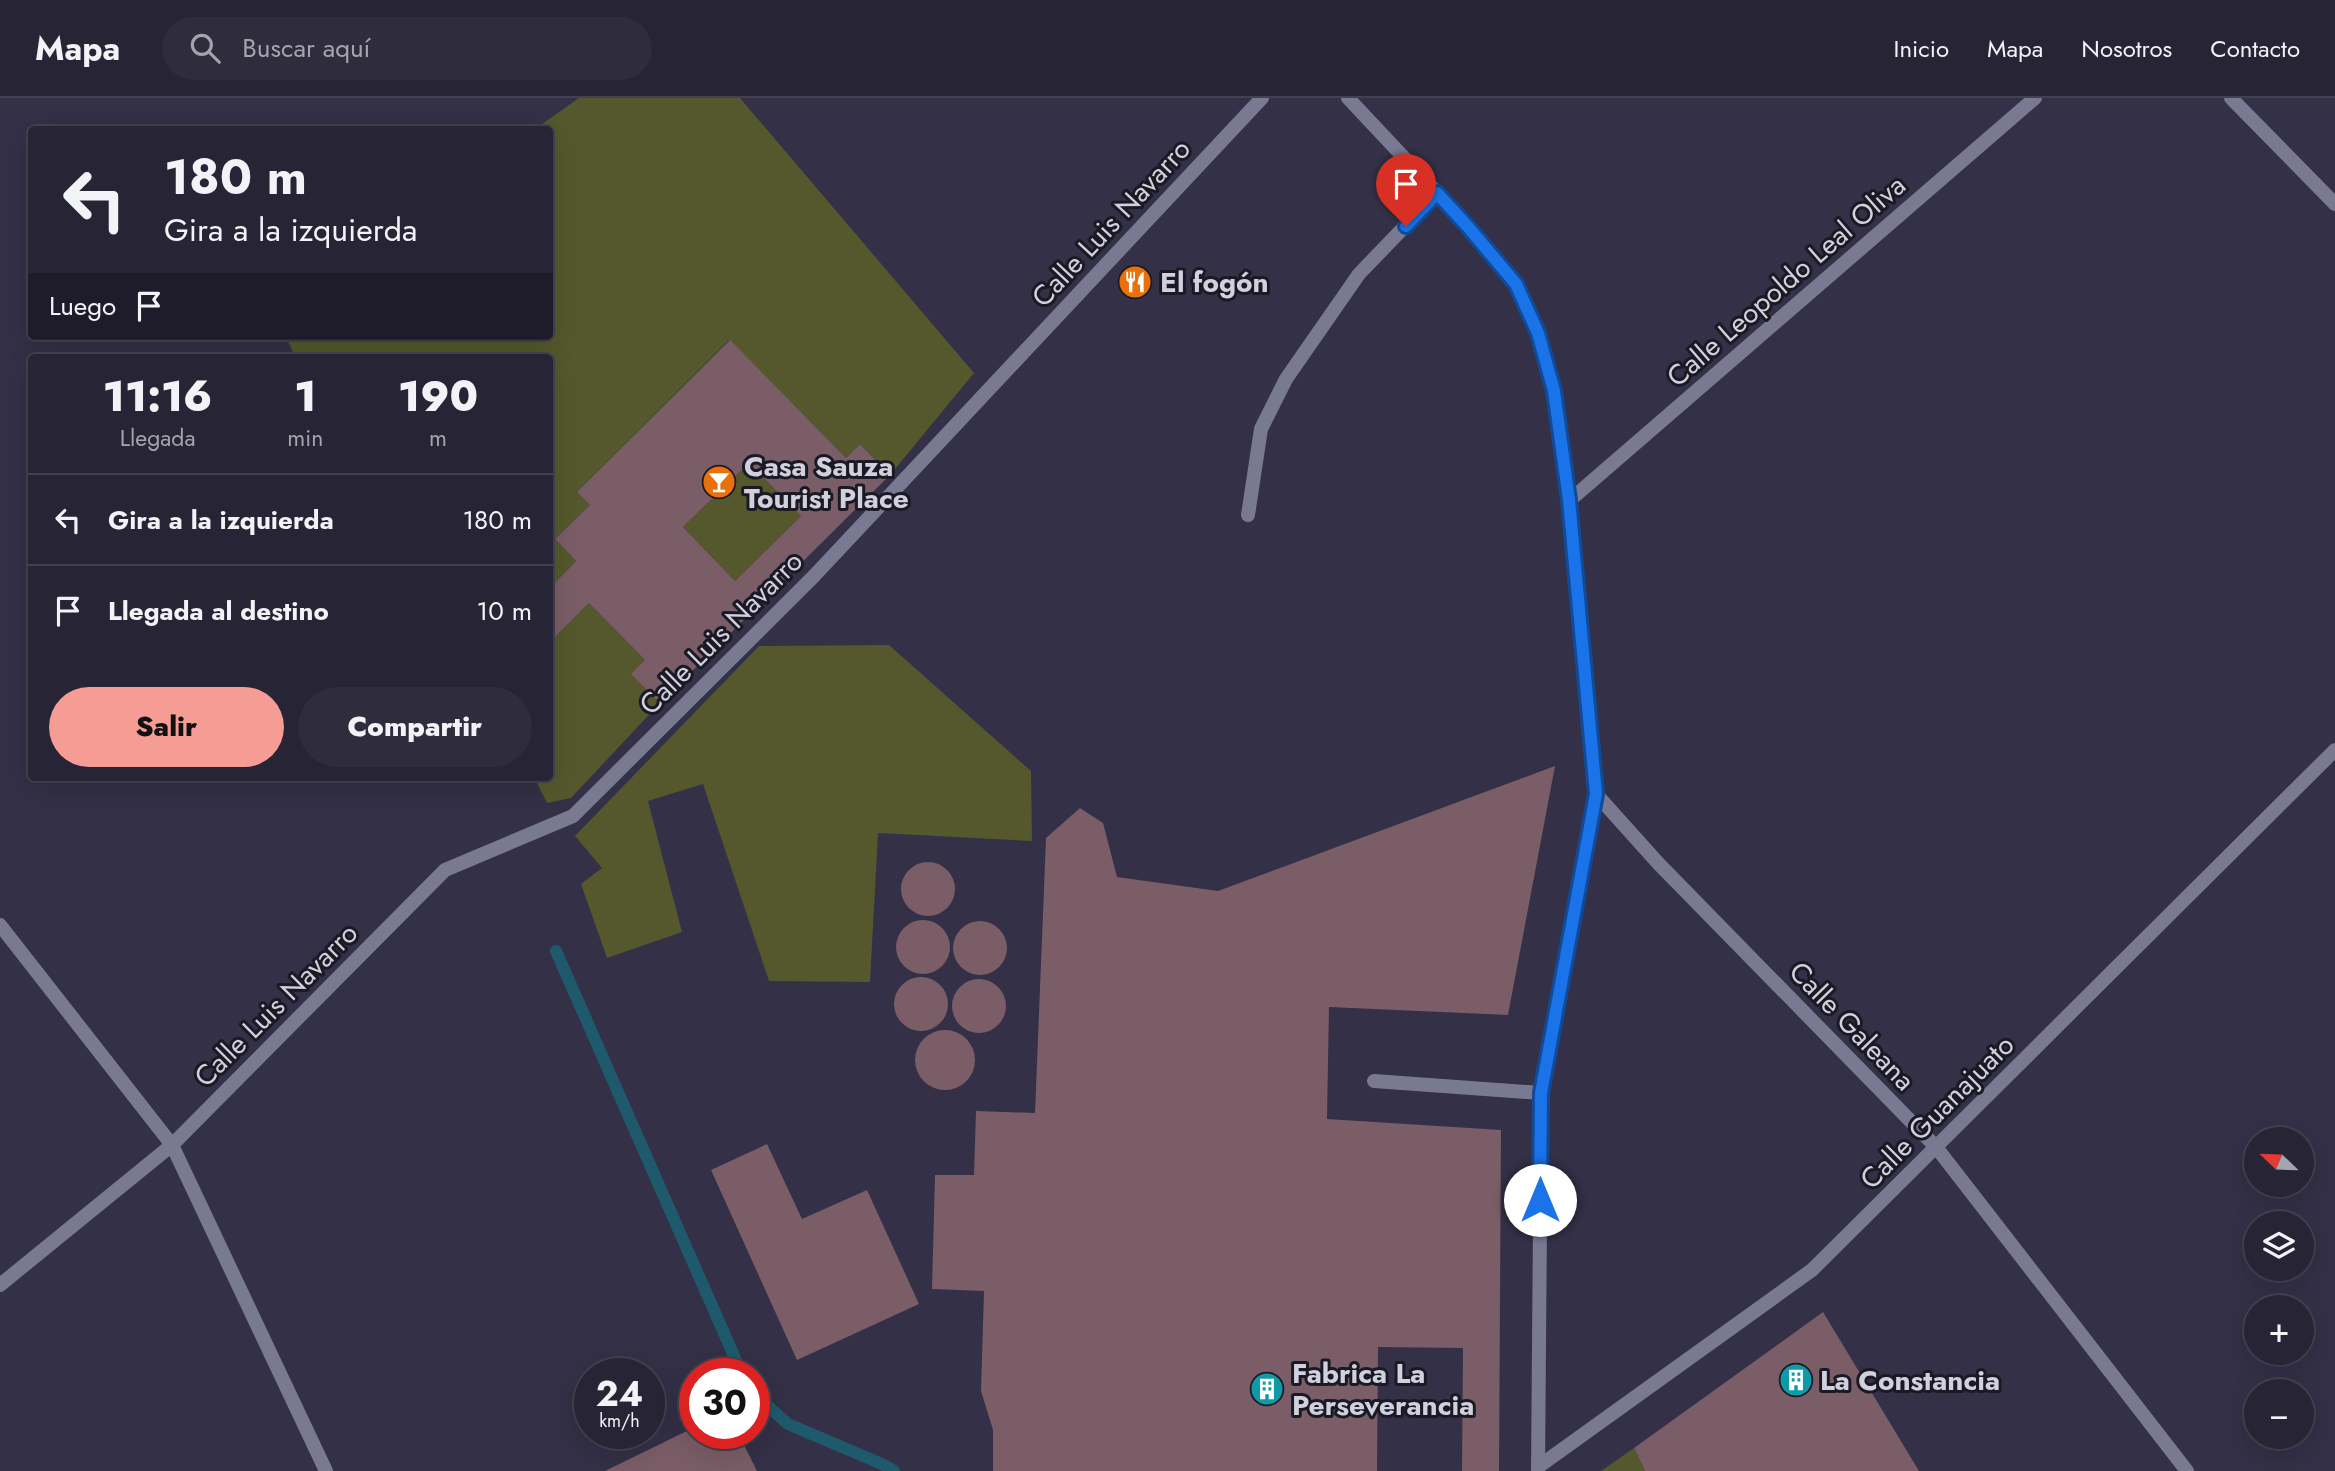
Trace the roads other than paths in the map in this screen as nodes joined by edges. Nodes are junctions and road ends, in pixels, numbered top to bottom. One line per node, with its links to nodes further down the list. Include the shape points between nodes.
1 (1262, 98): 14 (street, Calle Luis Navarro, via 814,576 573,816 445,870)
2 (1348, 98): 5 (street)
3 (2035, 98): 7 (street, Calle Leopoldo Leal Oliva)
4 (2231, 98): 6 (street)
5 (1437, 193): 7 (street, via 1516,284 1538,333 1554,391); 8 (street, via 1359,275 1286,379 1261,429)
6 (2335, 204)
7 (1569, 500): 10 (street)
8 (1248, 515)
9 (2335, 750): 15 (street, Calle Guanajuato)
10 (1596, 794): 13 (street); 15 (street, Calle Galeana)
11 (0, 925): 14 (street)
12 (1374, 1081): 13 (street)
13 (1541, 1093): 17 (street)
14 (172, 1145): 16 (street, Calle Luis Navarro); 18 (street)
15 (1936, 1147): 17 (street, Calle Guanajuato, via 1812,1270); 19 (street, Calle Galeana)
16 (0, 1285)
17 (1538, 1469)
18 (326, 1471)
19 (2187, 1471)

